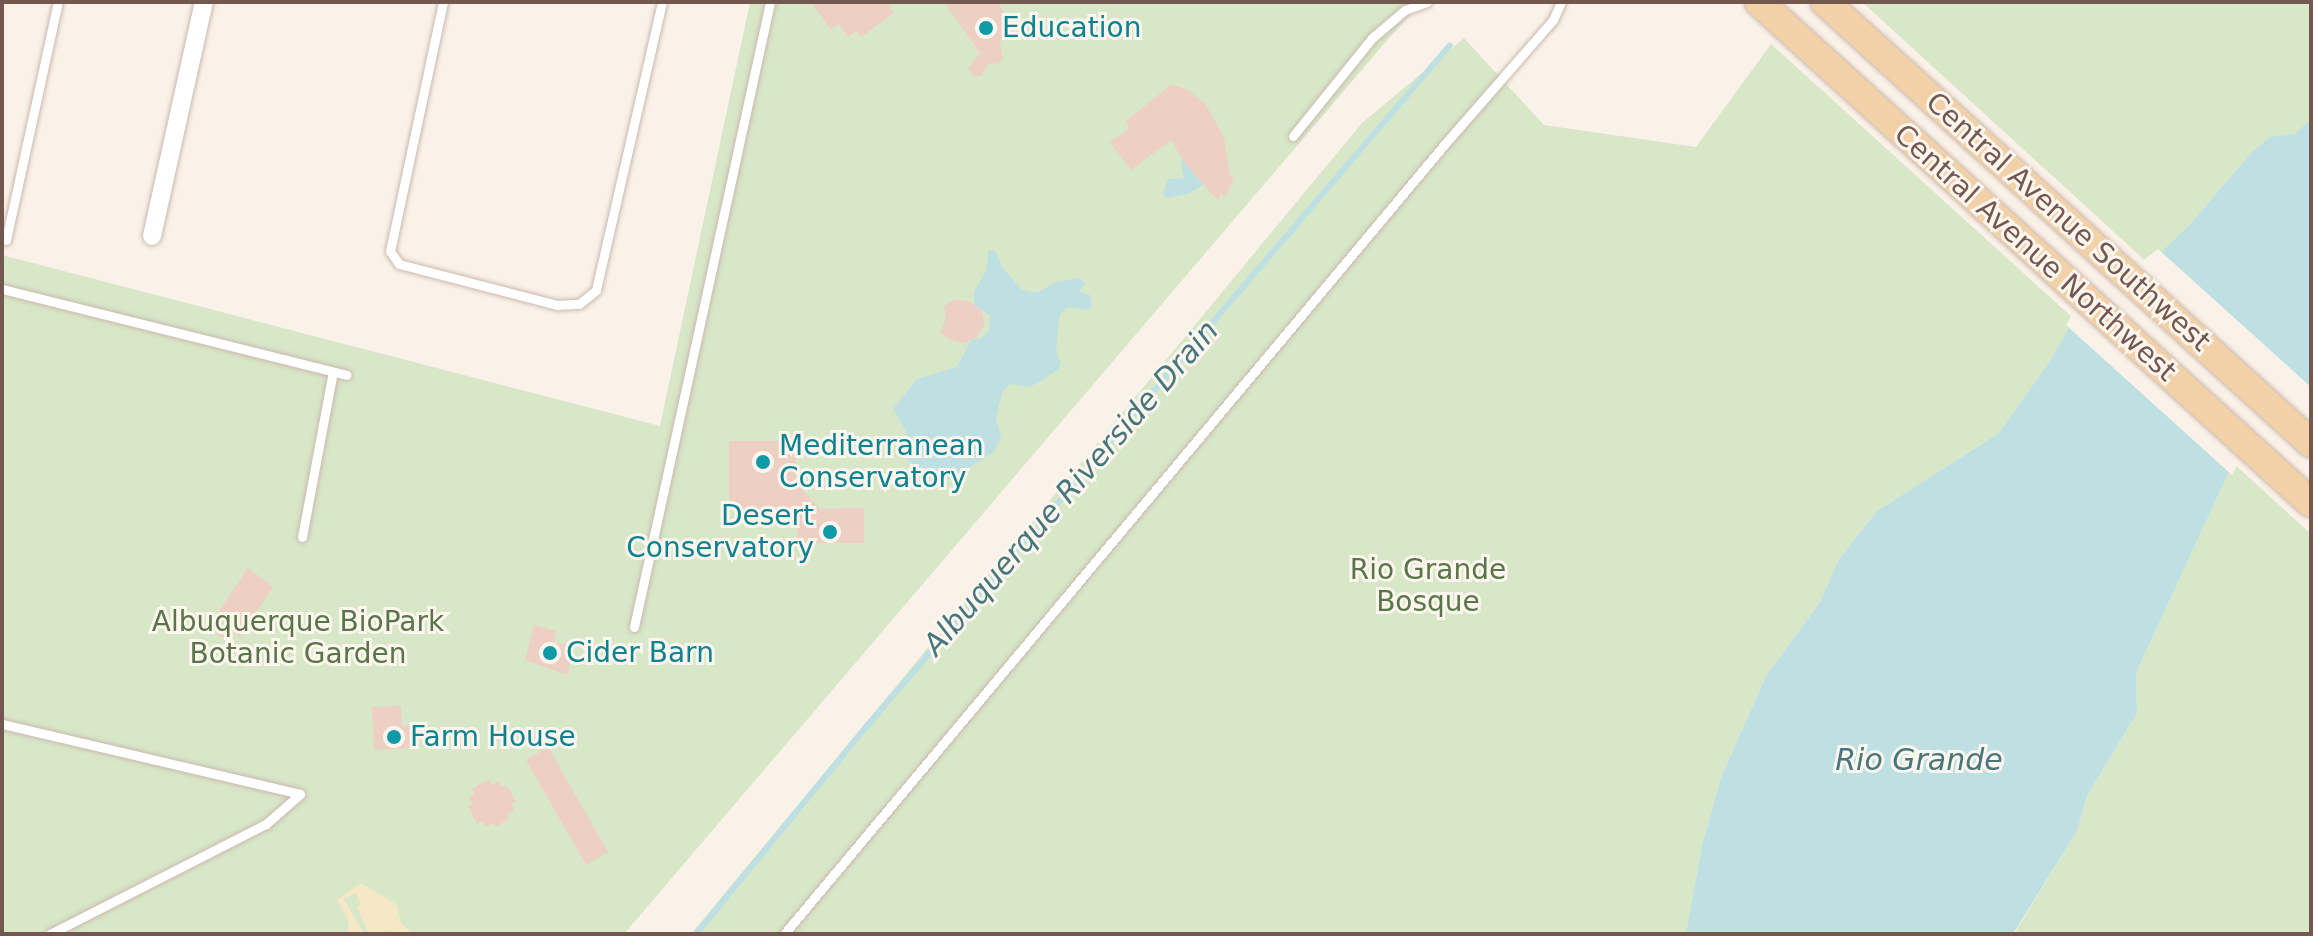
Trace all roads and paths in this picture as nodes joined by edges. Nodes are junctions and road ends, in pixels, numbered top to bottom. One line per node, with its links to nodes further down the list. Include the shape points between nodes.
1 (58, 2): 12 (lane)
2 (204, 2): 11 (street)
3 (443, 2): 4 (lane, via 390,251 399,264 557,305 579,304 596,290)
4 (662, 2)
5 (770, 2): 19 (lane)
6 (1427, 2): 10 (lane, via 1405,10 1372,38)
7 (1561, 2): 22 (lane, via 1548,27)
8 (1759, 2): 17 (main road, Central Avenue Northwest)
9 (1825, 2): 16 (main road, Central Avenue Southwest)
10 (1293, 136)
11 (152, 236)
12 (6, 240)
13 (2, 289): 14 (lane)
14 (333, 372): 15 (lane); 18 (lane)
15 (346, 375)
16 (2311, 443)
17 (2311, 503)
18 (302, 537)
19 (634, 627)
20 (2, 724): 21 (lane, via 300,794 266,824)
21 (50, 934)
22 (784, 934)

